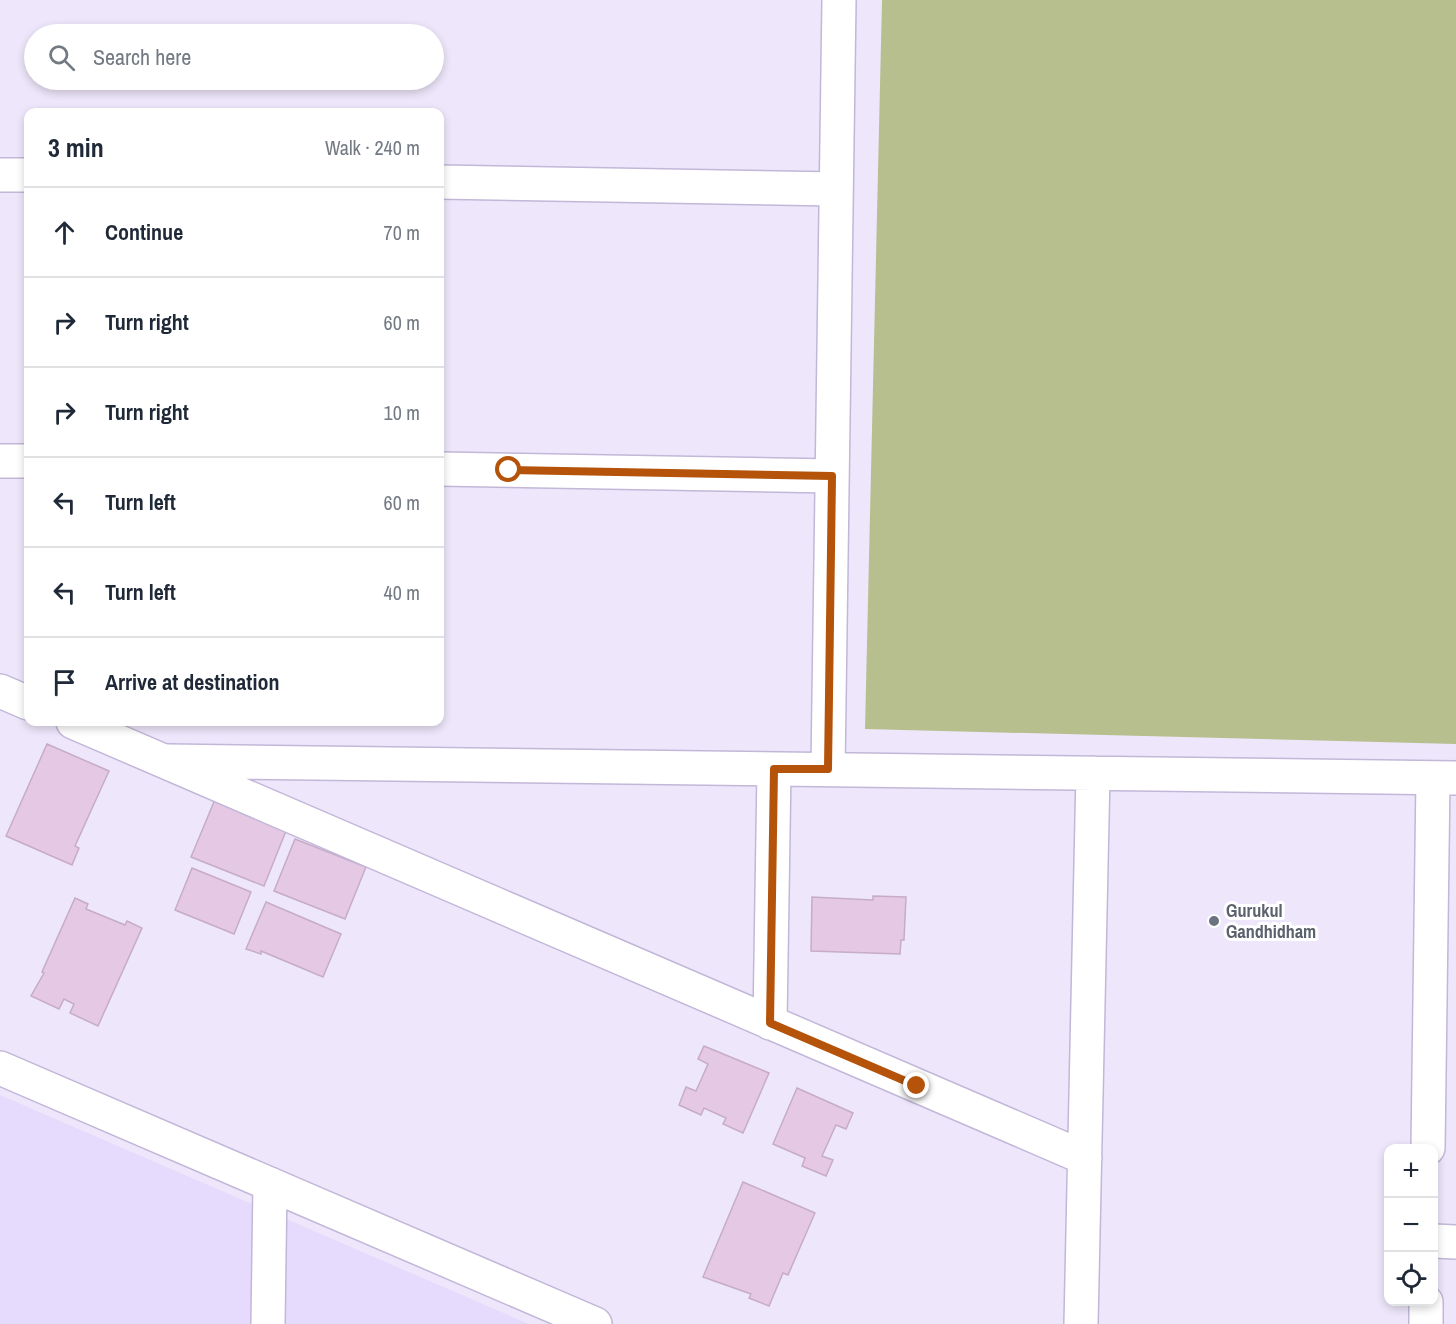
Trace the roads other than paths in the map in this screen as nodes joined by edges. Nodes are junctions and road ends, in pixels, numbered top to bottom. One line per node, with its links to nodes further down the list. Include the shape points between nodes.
1 (839, 0): 5 (street)
2 (0, 175): 3 (street)
3 (24, 175)
4 (444, 182): 5 (street)
5 (836, 189): 9 (street)
6 (0, 461): 7 (street)
7 (24, 461)
8 (444, 469): 9 (street)
9 (832, 476): 15 (street)
10 (0, 691): 11 (street)
11 (24, 701)
12 (83, 726): 13 (street)
13 (168, 761): 14 (street); 18 (street)
14 (774, 769): 15 (street); 18 (street)
15 (828, 769): 16 (street)
16 (1093, 773): 17 (street); 22 (street)
17 (1444, 778): 19 (street)
18 (770, 1023): 22 (street)
19 (1443, 1027): 21 (street)
20 (0, 1068): 23 (street)
21 (1429, 1144)
22 (1084, 1158): 29 (street)
23 (270, 1184): 27 (street); 28 (street)
24 (1438, 1241): 25 (street)
25 (1456, 1242)
26 (1426, 1306): 30 (street)
27 (268, 1324)
28 (595, 1324)
29 (1081, 1324)
30 (1426, 1324)

